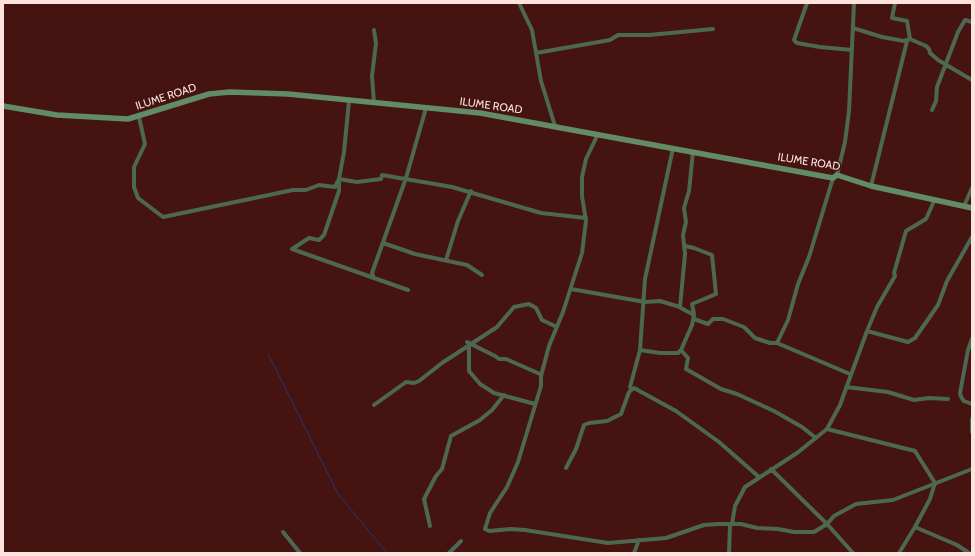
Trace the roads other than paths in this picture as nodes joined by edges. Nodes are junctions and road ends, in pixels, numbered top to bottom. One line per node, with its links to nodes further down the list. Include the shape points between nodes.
1 (519, 3): 11 (street, via 532,30)
2 (807, 3): 10 (street, via 794,40 797,43 820,47)
3 (854, 3): 6 (street)
4 (895, 3): 9 (street, via 892,18 907,21)
5 (972, 22): 12 (street, via 965,20 961,26)
6 (853, 28): 9 (street, via 882,37); 10 (street)
7 (713, 29): 11 (street, via 618,35 610,40)
8 (374, 30): 15 (street)
9 (908, 40): 12 (street, via 928,48 930,53); 27 (street)
10 (852, 50): 24 (street, via 845,142)
11 (536, 53): 20 (street, via 541,81)
12 (946, 65): 13 (street); 18 (street, via 937,87)
13 (972, 80)
14 (349, 101): 15 (street, ILUME ROAD); 19 (street, ILUME ROAD, via 288,94 219,92 182,101); 26 (street)
15 (374, 103): 17 (street, ILUME ROAD)
16 (3, 106): 19 (street, ILUME ROAD, via 87,118)
17 (426, 108): 20 (street, ILUME ROAD, via 480,113); 25 (street)
18 (932, 110)
19 (139, 117): 26 (street, via 145,144 134,167 134,187 138,198 163,217 293,190 306,190 319,185 335,187)
20 (555, 126): 21 (street, ILUME ROAD)
21 (598, 134): 22 (street, ILUME ROAD); 33 (street, via 586,159 582,177)
22 (673, 148): 23 (street, ILUME ROAD); 42 (street, via 645,279)
23 (693, 152): 24 (street, ILUME ROAD); 36 (street, via 689,191 684,208)
24 (835, 176): 27 (street, ILUME ROAD); 49 (street, via 788,320)
25 (406, 178): 26 (street, via 382,175 381,180); 29 (street); 35 (street)
26 (339, 181): 39 (street, via 339,190 324,235 319,240 309,238 292,249)
27 (871, 186): 30 (street, ILUME ROAD)
28 (972, 188): 31 (street)
29 (471, 191): 33 (street, via 489,199 541,213); 37 (street, via 458,221)
30 (936, 200): 31 (street, ILUME ROAD); 47 (street, via 926,219 906,231 895,276)
31 (964, 206): 32 (street, ILUME ROAD)
32 (972, 208)
33 (586, 218): 40 (street, via 582,253)
34 (972, 238): 47 (street, via 947,281 938,305 912,341 902,341)
35 (383, 244): 37 (street); 39 (street, via 372,273)
36 (685, 246): 43 (street, via 684,280); 44 (street, via 712,255 716,294 692,304)
37 (446, 260): 38 (street, via 466,265)
38 (482, 275)
39 (374, 278): 41 (street)
40 (570, 289): 42 (street); 46 (street)
41 (408, 290)
42 (643, 301): 43 (street, via 660,301); 51 (street)
43 (679, 307): 44 (street)
44 (694, 314): 45 (street)
45 (694, 319): 49 (street, via 708,324 713,319 723,319 744,327 755,338); 52 (street)
46 (557, 327): 50 (street, via 542,320 534,306 524,304 514,307 497,327); 59 (street, via 549,346)
47 (867, 331): 54 (street)
48 (972, 339): 60 (street, via 960,393 964,401)
49 (777, 343): 54 (street)
50 (468, 344): 53 (street); 57 (street, via 469,371 485,388); 61 (street, via 419,381 406,382)
51 (640, 350): 52 (street, via 678,353); 55 (street)
52 (681, 350): 65 (street, via 688,358 686,367 689,371 721,389 774,411)
53 (540, 374)
54 (850, 374): 56 (street)
55 (630, 387)
56 (846, 387): 58 (street, via 882,391 914,400); 63 (street)
57 (504, 396): 59 (street); 73 (street, via 480,420 451,436 442,468 424,499)
58 (948, 399)
59 (535, 404): 76 (street, via 518,462 507,487 490,513 485,529 525,530 608,543)
60 (972, 404)
61 (374, 405)
62 (972, 419): 64 (street)
63 (827, 429): 65 (street); 70 (street, via 915,451)
64 (972, 432)
65 (816, 438): 67 (street)
66 (566, 468): 69 (street, via 584,425 607,421 621,414 631,389 634,388 676,411 719,442)
67 (771, 469): 69 (street); 72 (street)
68 (972, 469): 70 (street)
69 (759, 477): 71 (street, via 745,487 737,499)
70 (935, 483): 72 (street, via 893,500 856,504 834,516); 74 (street, via 930,499)
71 (731, 524): 72 (street, via 801,532 814,532); 76 (street, via 704,526 666,538); 81 (street)
72 (827, 524): 82 (street)
73 (430, 526)
74 (915, 527): 83 (street); 84 (street, via 957,545)
75 (283, 532): 78 (street)
76 (639, 540): 80 (street)
77 (462, 541): 79 (street)
78 (300, 553)
79 (449, 553)
80 (634, 553)
81 (729, 553)
82 (853, 553)
83 (899, 553)
84 (969, 553)

